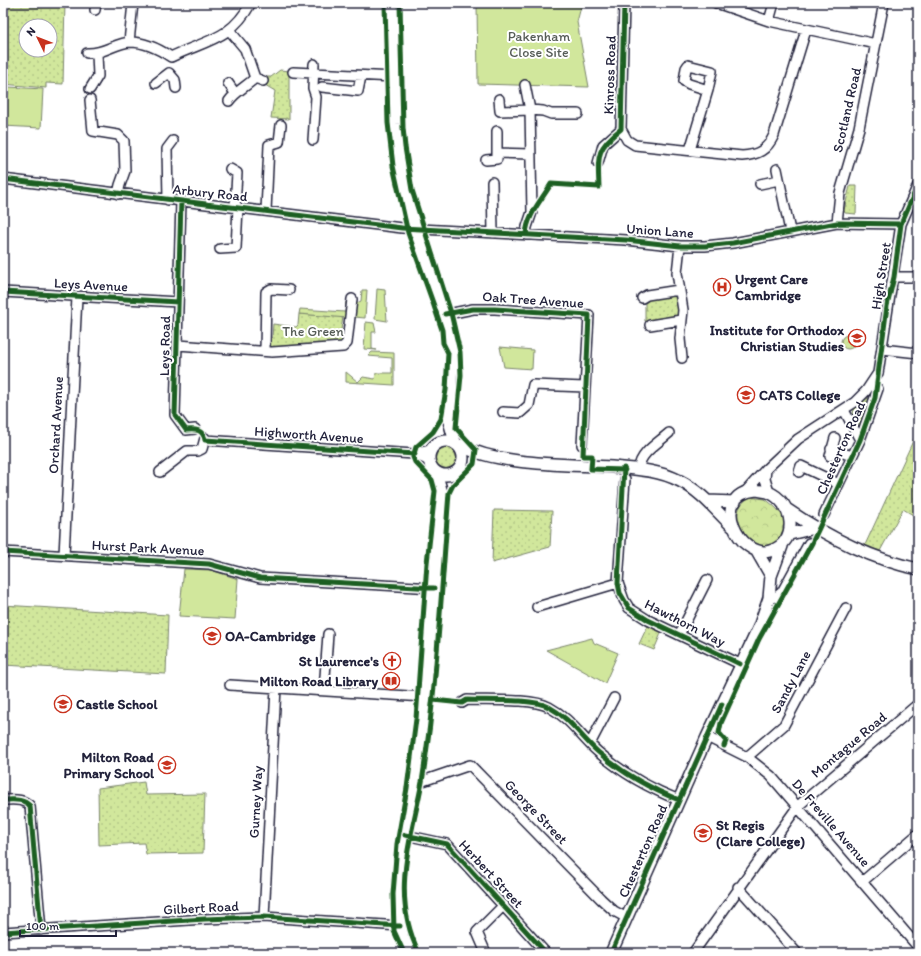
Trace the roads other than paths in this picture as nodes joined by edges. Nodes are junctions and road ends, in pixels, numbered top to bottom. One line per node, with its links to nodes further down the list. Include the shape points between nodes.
1 (133, 3): 11 (street)
2 (251, 3): 10 (street)
3 (392, 3): 20 (main road)
4 (624, 3): 33 (street, Kinross Road)
5 (716, 3): 8 (street)
6 (774, 3): 8 (street)
7 (884, 3): 12 (street, Scotland Road)
8 (769, 21): 9 (street)
9 (806, 30): 12 (street); 37 (street, Kinross Road, via 770,144 754,156)
10 (230, 31): 15 (street); 22 (street, via 244,48 259,80 232,97)
11 (129, 42): 14 (street); 15 (street, via 149,45)
12 (876, 44): 55 (street, Scotland Road, via 859,128 840,193)
13 (87, 53): 14 (street)
14 (97, 54): 26 (street, via 100,82)
15 (172, 57): 18 (street)
16 (314, 69): 17 (street); 19 (street); 35 (street)
17 (293, 72)
18 (169, 73): 21 (street); 25 (street, via 175,80)
19 (361, 76): 20 (street); 24 (street, via 358,91)
20 (394, 77): 57 (main road, via 399,162)
21 (156, 83)
22 (228, 83)
23 (525, 85): 30 (street)
24 (322, 87)
25 (176, 88)
26 (90, 89)
27 (708, 90): 37 (street)
28 (499, 99): 30 (street, via 499,115)
29 (90, 100): 49 (street, via 93,131 118,135 124,141 125,171)
30 (530, 110): 31 (street, via 551,114); 39 (street)
31 (578, 114)
32 (281, 126): 54 (street, via 279,142 269,145)
33 (621, 129): 37 (street, Kinross Road, via 627,140 635,145); 41 (street, Kinross Road, via 603,145)
34 (497, 131): 38 (street)
35 (314, 140)
36 (173, 141): 51 (street, via 167,149)
37 (690, 150)
38 (497, 154): 39 (street); 40 (street, via 497,159)
39 (530, 154): 60 (street, via 532,212)
40 (486, 160)
41 (598, 163)
42 (777, 168): 45 (street)
43 (230, 169): 53 (street, via 237,172)
44 (3, 179): 49 (street, Arbury Road)
45 (779, 180): 47 (street); 58 (street)
46 (492, 182): 59 (street)
47 (760, 184)
48 (918, 185): 50 (street, High Street)
49 (118, 194): 51 (street, Arbury Road)
50 (916, 198): 56 (street, High Street)
51 (168, 200): 52 (street, Arbury Road)
52 (181, 201): 53 (street, Arbury Road); 71 (street, Leys Road)
53 (236, 207): 54 (street, Arbury Road); 62 (street, via 236,248)
54 (266, 211): 57 (street, Arbury Road)
55 (837, 223): 56 (street, Union Lane); 58 (street, Union Lane)
56 (901, 224): 63 (street, High Street)
57 (415, 229): 59 (street, Union Lane); 72 (main road)
58 (790, 231): 61 (street, Union Lane, via 733,243)
59 (493, 233): 60 (street, Union Lane)
60 (526, 235): 61 (street, Union Lane, via 626,240)
61 (680, 246): 66 (street, via 677,273)
62 (220, 249)
63 (894, 277): 64 (street); 76 (street, High Street, via 887,306)
64 (918, 277)
65 (289, 290): 77 (street, via 270,289 266,292)
66 (679, 290): 70 (street); 73 (street, via 683,310)
67 (3, 292): 68 (street, Leys Avenue)
68 (77, 297): 71 (street, Leys Avenue); 119 (street, Orchard Avenue)
69 (352, 298): 77 (street, via 347,343 344,347)
70 (642, 298)
71 (178, 302): 75 (street, Leys Road)
72 (443, 315): 80 (street, Oak Tree Avenue, via 473,309 589,315); 84 (main road, via 452,353)
73 (681, 320): 74 (street); 79 (street)
74 (650, 325)
75 (178, 345): 77 (street); 85 (street, Leys Road, via 175,415 183,433)
76 (882, 349): 78 (street); 82 (street, High Street, via 878,373 866,391)
77 (264, 351)
78 (918, 352)
79 (682, 358)
80 (585, 387): 83 (street, via 533,384 529,405 520,413); 90 (street, Oak Tree Avenue)
81 (878, 389): 88 (street, Chesterton Road)
82 (844, 410): 88 (street, Chesterton Road); 98 (street, High Street, via 798,439)
83 (503, 412)
84 (449, 420): 89 (main road); 91 (main road)
85 (195, 429)
86 (669, 433): 97 (street, via 639,460)
87 (836, 438): 93 (street, Chesterton Road, via 830,453)
88 (860, 440): 93 (street, Chesterton Road)
89 (457, 444): 91 (main road, via 449,440); 94 (main road); 96 (main road, via 463,453)
90 (582, 445)
91 (434, 446): 92 (street, Highworth Avenue); 95 (main road)
92 (415, 454): 95 (street, Highworth Avenue); 99 (street, Highworth Avenue, via 205,439 202,449 187,451)
93 (852, 456): 104 (street, Chesterton Road)
94 (492, 458): 96 (main road); 97 (main road)
95 (429, 461): 100 (main road)
96 (462, 466): 102 (main road)
97 (639, 468): 108 (main road, via 681,481)
98 (766, 469): 105 (street, High Street); 106 (street, via 765,479)
99 (160, 472)
100 (436, 472): 102 (main road); 107 (main road)
101 (799, 472): 104 (street, Chesterton Road, via 801,466)
102 (452, 474): 107 (main road)
103 (625, 479): 123 (street, Hawthorn Way)
104 (838, 484): 111 (street, Chesterton Road)
105 (746, 491): 106 (main road); 109 (main road)
106 (769, 492): 110 (main road, via 778,498)
107 (442, 494): 124 (main road)
108 (708, 501): 109 (main road); 112 (main road)
109 (735, 502): 112 (main road, via 731,510)
110 (784, 507): 113 (main road); 114 (main road, via 789,518)
111 (824, 515)
112 (733, 527): 117 (main road, via 739,536)
113 (815, 528): 114 (main road); 120 (main road, via 873,557)
114 (790, 534): 116 (main road)
115 (809, 543): 125 (street, via 782,592 776,597)
116 (782, 546): 117 (main road, via 768,552); 121 (main road, Chesterton Road)
117 (756, 550): 121 (main road)
118 (3, 552): 119 (street, Hurst Park Avenue)
119 (64, 555): 124 (street, Hurst Park Avenue, via 209,564 260,578)
120 (918, 569)
121 (770, 576): 125 (main road, Chesterton Road)
122 (707, 580): 129 (street, Hawthorn Way)
123 (618, 583): 126 (street); 129 (street, Hawthorn Way, via 620,593 629,608)
124 (434, 588): 134 (main road)
125 (769, 598): 130 (main road, Chesterton Road, via 759,627)
126 (537, 607)
127 (846, 608): 140 (street, Sandy Lane, via 784,725)
128 (328, 634): 133 (street)
129 (679, 635): 130 (street, Hawthorn Way)
130 (740, 664): 138 (main road, Chesterton Road)
131 (230, 685): 132 (street)
132 (276, 688): 133 (street); 150 (street, Gurney Way)
133 (324, 691): 134 (street)
134 (425, 697): 141 (main road)
135 (614, 698): 139 (street)
136 (462, 703): 139 (street, via 467,700 529,702 548,707 575,727)
137 (918, 704): 144 (street, Montague Road)
138 (707, 737): 140 (street, De Freville Avenue); 143 (main road, Chesterton Road)
139 (590, 744): 143 (street, via 627,773)
140 (747, 757): 144 (street, De Freville Avenue, via 771,776)
141 (414, 784): 146 (main road); 151 (street, George Street, via 470,765 614,911)
142 (3, 800): 153 (street, via 21,800 30,806)
143 (679, 800): 151 (main road, Chesterton Road)
144 (798, 806): 147 (street, De Freville Avenue); 148 (street, Montague Road)
145 (918, 834): 147 (street)
146 (405, 835): 149 (street, Herbert Street, via 447,844); 152 (main road, via 396,885)
147 (863, 881): 155 (street, De Freville Avenue)
148 (738, 887): 160 (street, Montague Road); 161 (street)
149 (504, 905): 157 (street, via 477,932); 158 (street, Herbert Street)
150 (264, 917): 152 (street, Gilbert Road); 153 (street, Gilbert Road)
151 (627, 918): 159 (main road, Chesterton Road)
152 (400, 926): 156 (main road)
153 (41, 930): 154 (street, Gilbert Road)
154 (3, 932)
155 (918, 947)
156 (410, 953)
157 (486, 953)
158 (546, 953)
159 (611, 953)
160 (693, 953)
161 (797, 953)

